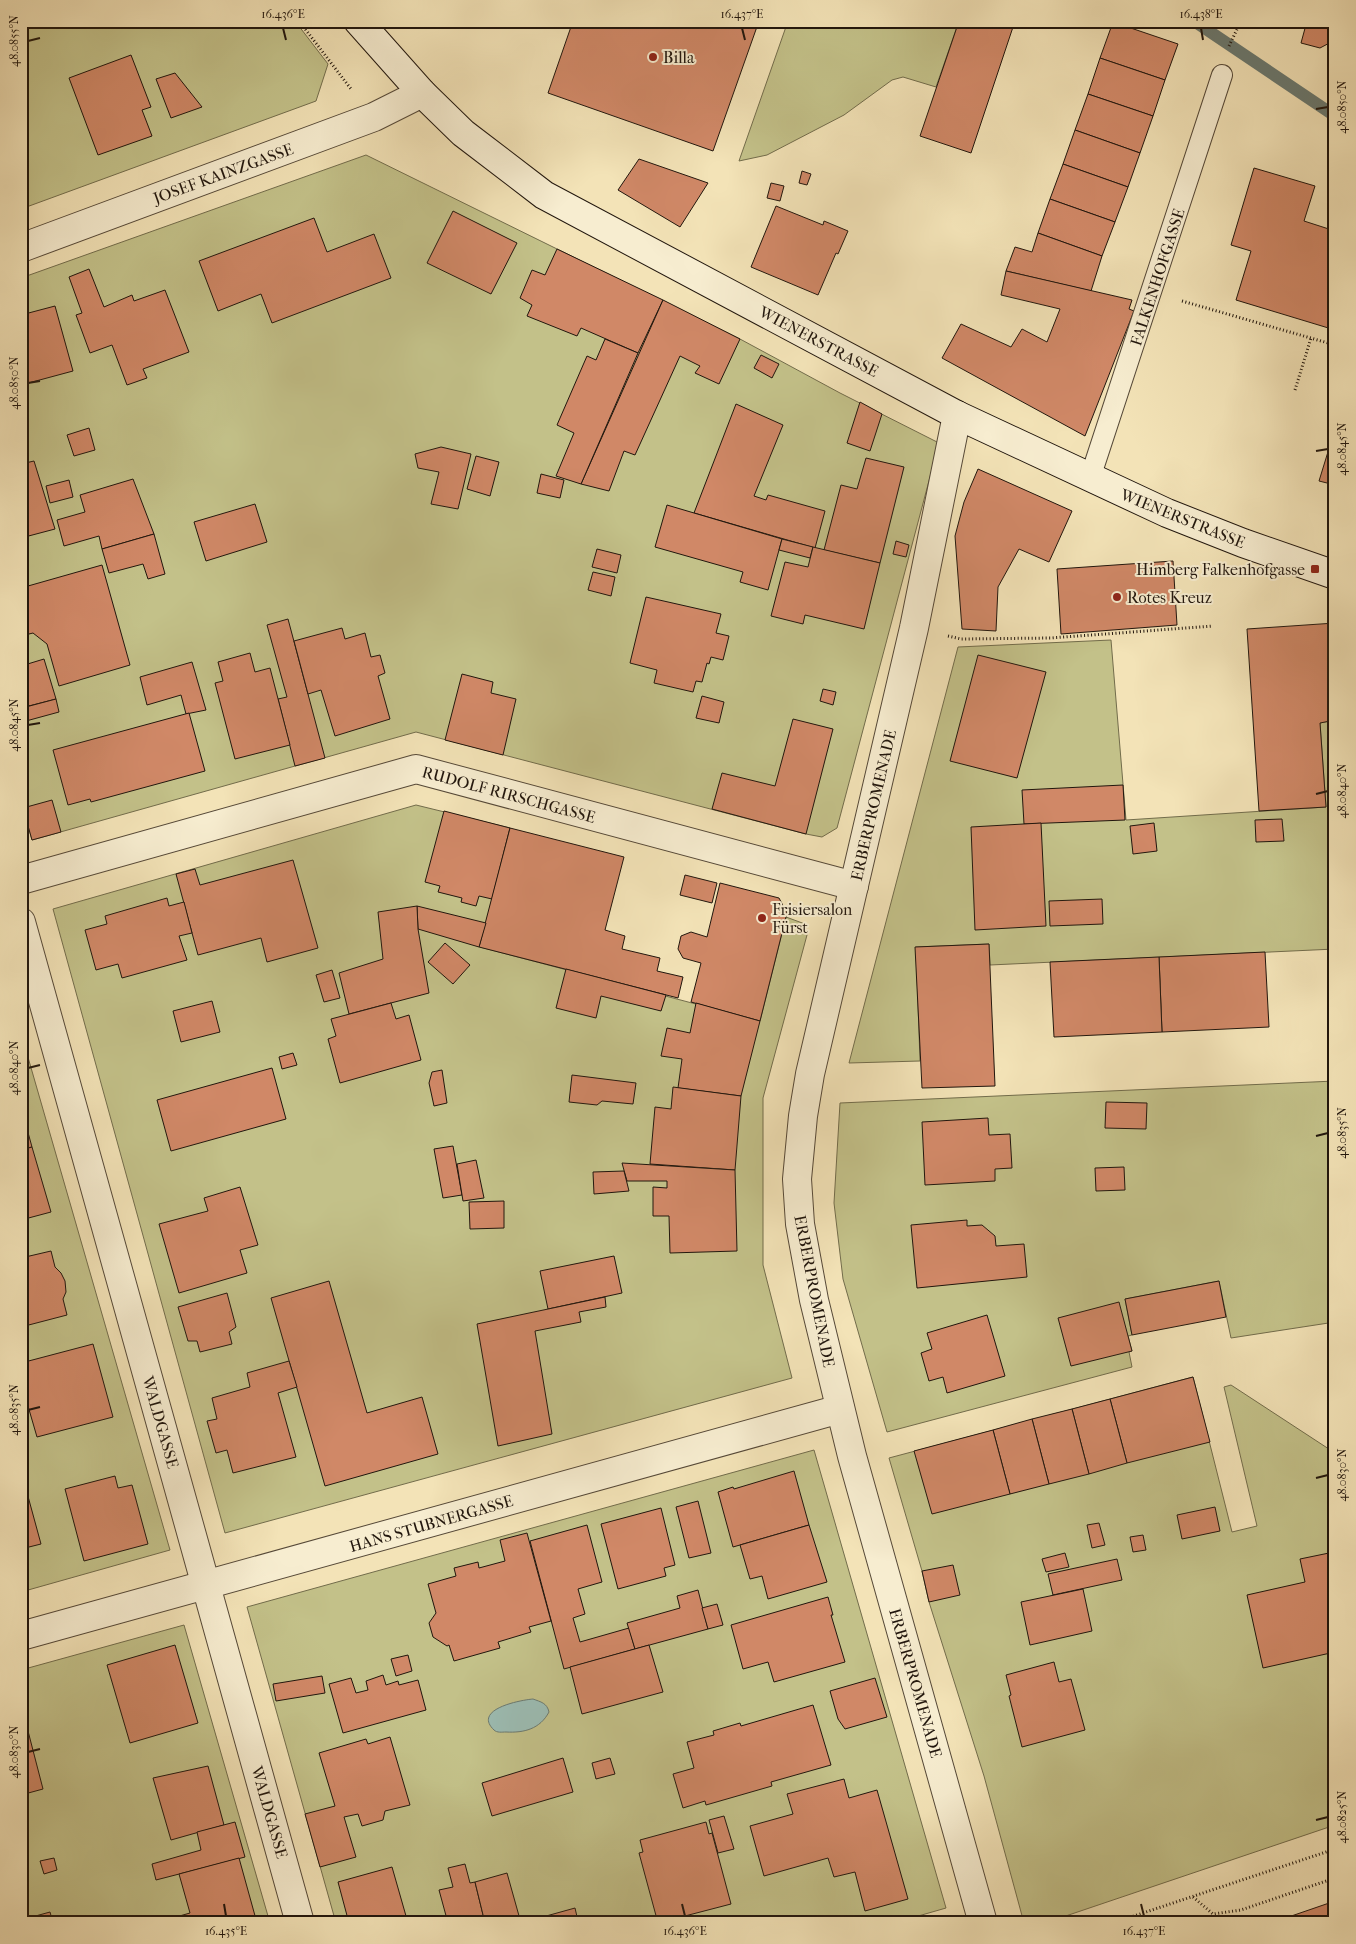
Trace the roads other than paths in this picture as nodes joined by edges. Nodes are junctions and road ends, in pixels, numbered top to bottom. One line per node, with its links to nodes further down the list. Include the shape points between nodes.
1 (358, 21): 3 (street, WIENERSTRASSE)
2 (1222, 75): 6 (lane, FALKENHOFGASSE)
3 (422, 93): 4 (street, JOSEF KAINZGASSE, via 374,117); 5 (street, WIENERSTRASSE, via 463,133 544,195)
4 (21, 248)
5 (957, 415): 6 (street, WIENERSTRASSE); 9 (street, ERBERPROMENADE, via 914,628)
6 (1090, 478): 7 (street, WIENERSTRASSE, via 1175,517)
7 (1335, 575)
8 (21, 880): 9 (street, RUDOLF RIRSCHGASSE, via 416,769)
9 (854, 886): 11 (street, ERBERPROMENADE, via 810,1074 797,1179 800,1224 814,1300)
10 (21, 922): 12 (street, WALDGASSE)
11 (840, 1409): 12 (street, HANS STUBNERGASSE); 15 (street, ERBERPROMENADE)
12 (207, 1586): 13 (street, HANS STUBNERGASSE); 14 (street, WALDGASSE)
13 (21, 1636)
14 (300, 1923)
15 (983, 1923)

